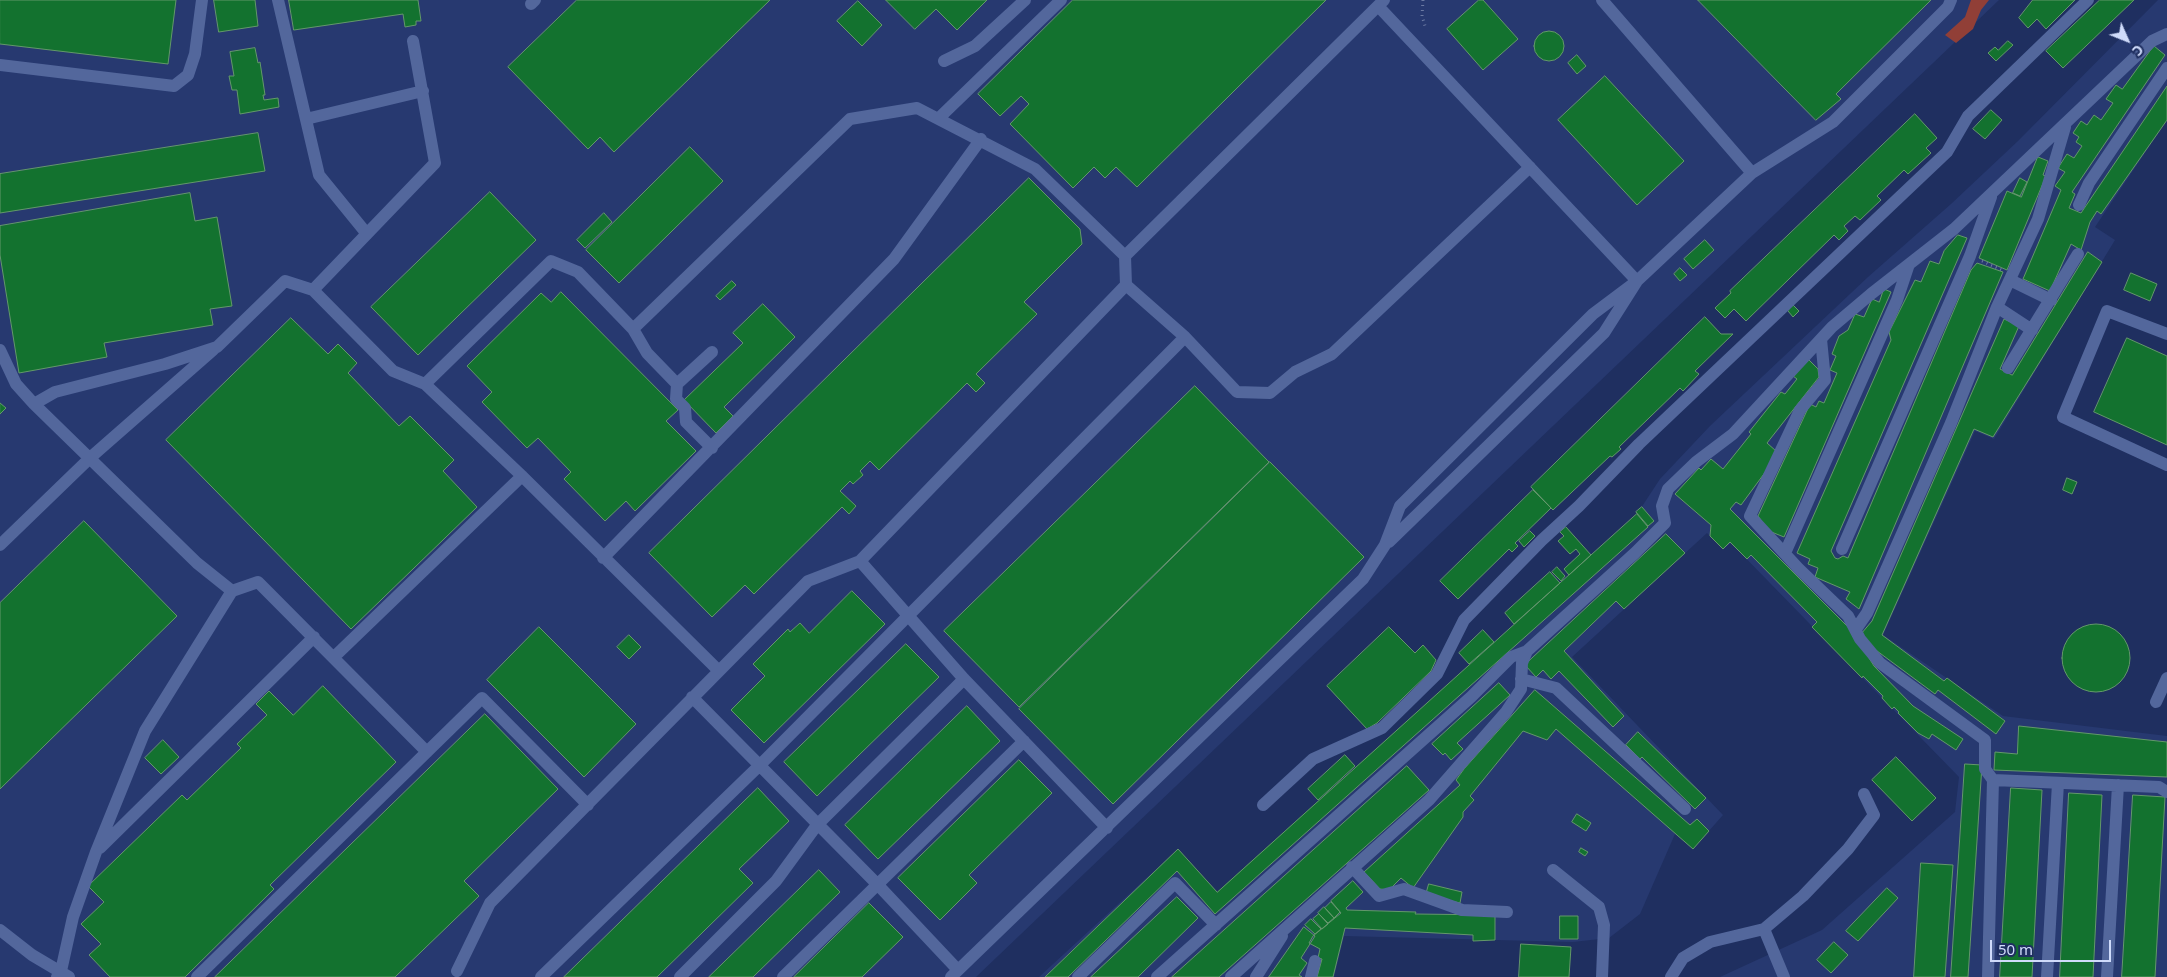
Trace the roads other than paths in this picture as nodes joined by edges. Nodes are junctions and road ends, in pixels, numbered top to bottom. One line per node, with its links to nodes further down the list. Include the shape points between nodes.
1 (202, 0): 12 (lane, via 195,54 188,75 174,86)
2 (278, 0): 15 (lane)
3 (1025, 0): 11 (lane, via 975,46)
4 (1060, 0): 16 (lane)
5 (1602, 0): 20 (lane)
6 (1951, 0): 20 (lane, via 1948,7 1833,122)
7 (2088, 0): 76 (lane, via 1968,116 1947,152 1639,444 1464,620 1436,674 1382,728 1313,759)
8 (1381, 3): 19 (lane); 25 (lane)
9 (2167, 34): 17 (lane, via 2152,41)
10 (414, 41): 14 (lane)
11 (944, 62)
12 (0, 65)
13 (2167, 68): 22 (lane, via 2089,184)
14 (422, 91): 15 (lane); 23 (lane, via 435,163)
15 (306, 118): 23 (lane, via 319,175)
16 (939, 118): 18 (lane); 33 (lane, via 917,108 850,119)
17 (2066, 125): 21 (lane); 27 (lane, via 2048,191)
18 (981, 139): 25 (lane, via 1035,169); 45 (lane, via 894,259)
19 (1530, 167): 28 (lane); 36 (lane, via 1332,354 1295,372 1270,393 1237,392)
20 (1752, 173): 28 (lane)
21 (1992, 194): 26 (lane, via 1954,230); 51 (lane, via 1970,256)
22 (2079, 205)
23 (367, 234): 30 (lane)
24 (2078, 254): 31 (lane)
25 (1125, 256): 29 (lane)
26 (1909, 264): 37 (lane); 52 (lane, via 1897,300)
27 (2011, 277): 31 (lane); 32 (lane)
28 (1637, 281): 50 (lane, via 1604,333); 50 (lane, via 1593,314 1400,506)
29 (1126, 285): 36 (lane); 54 (lane)
30 (313, 290): 38 (lane, via 285,281); 42 (lane, via 393,371)
31 (2051, 300): 34 (lane)
32 (1997, 307): 34 (lane); 57 (lane, via 1947,432 1867,613)
33 (633, 328): 42 (lane, via 578,272 551,261); 43 (lane, via 647,353)
34 (2032, 330): 41 (lane)
35 (2167, 334): 47 (lane, via 2107,311 2063,417)
36 (1185, 336): 56 (lane)
37 (1821, 339): 52 (lane, via 1825,380 1800,410 1750,516); 59 (lane, via 1733,434 1696,462 1668,489 1662,506 1666,523)
38 (217, 347): 44 (lane, via 56,392); 46 (lane)
39 (0, 350): 44 (lane, via 16,384)
40 (712, 352): 43 (lane)
41 (2008, 368)
42 (425, 384): 48 (lane)
43 (677, 384): 45 (lane, via 676,399 685,408 686,422)
44 (34, 404): 46 (lane)
45 (712, 448): 53 (lane)
46 (91, 457): 49 (lane); 55 (lane, via 198,563)
47 (2167, 465)
48 (522, 476): 53 (lane); 60 (lane)
49 (0, 545)
50 (1385, 545): 79 (lane, via 1363,580)
51 (1842, 549)
52 (1785, 553): 57 (lane, via 1848,616)
53 (603, 558): 61 (lane)
54 (860, 560): 56 (lane); 61 (lane, via 808,581)
55 (232, 591): 58 (lane, via 258,582); 80 (lane, via 145,731)
56 (909, 616): 63 (lane); 69 (lane)
57 (1856, 629): 70 (lane, via 1860,640 1880,663 1985,740 1985,769)
58 (314, 637): 60 (lane); 80 (lane)
59 (1526, 650): 64 (lane); 86 (lane, via 1511,657 1471,697)
60 (334, 657): 68 (lane)
61 (718, 670): 65 (lane)
62 (2167, 678): 66 (lane)
63 (964, 679): 67 (lane); 78 (lane)
64 (1521, 679): 77 (lane, via 1556,688); 81 (lane, via 1521,689 1506,712 1428,800)
65 (692, 698): 69 (lane); 75 (lane)
66 (2156, 702)
67 (1024, 741): 79 (lane); 83 (lane)
68 (427, 752): 75 (lane, via 482,698); 93 (lane)
69 (760, 766): 78 (lane); 94 (lane)
70 (1993, 780): 71 (lane); 105 (lane)
71 (2058, 783): 72 (lane); 106 (lane)
72 (2118, 785): 73 (lane, via 2159,787); 107 (lane)
73 (2167, 792)
74 (1864, 794): 87 (lane, via 1874,815 1848,849 1803,896)
75 (588, 805): 92 (lane, via 490,903)
76 (1263, 805)
77 (1685, 809)
78 (817, 825): 83 (lane); 95 (lane, via 776,881)
79 (1107, 828): 90 (lane)
80 (96, 852): 91 (lane, via 73,917)
81 (1352, 867): 84 (lane, via 1379,896 1404,889 1462,910); 85 (lane)
82 (1553, 870): 102 (lane, via 1599,907 1604,925)
83 (878, 885): 90 (lane); 96 (lane)
84 (1507, 912)
85 (1290, 924): 99 (lane); 100 (lane)
86 (1216, 925): 97 (lane, via 1174,883); 98 (lane)
87 (1764, 929): 103 (lane, via 1710,942 1684,958); 104 (lane)
88 (0, 930): 91 (lane)
89 (1315, 961): 101 (lane)
90 (954, 974)
91 (62, 975)
92 (457, 975)
93 (197, 977)
94 (541, 977)
95 (680, 977)
96 (783, 977)
97 (1078, 977)
98 (1157, 977)
99 (1230, 977)
100 (1256, 977)
101 (1310, 977)
102 (1602, 977)
103 (1671, 977)
104 (1784, 977)
105 (1988, 977)
106 (2047, 977)
107 (2107, 977)

